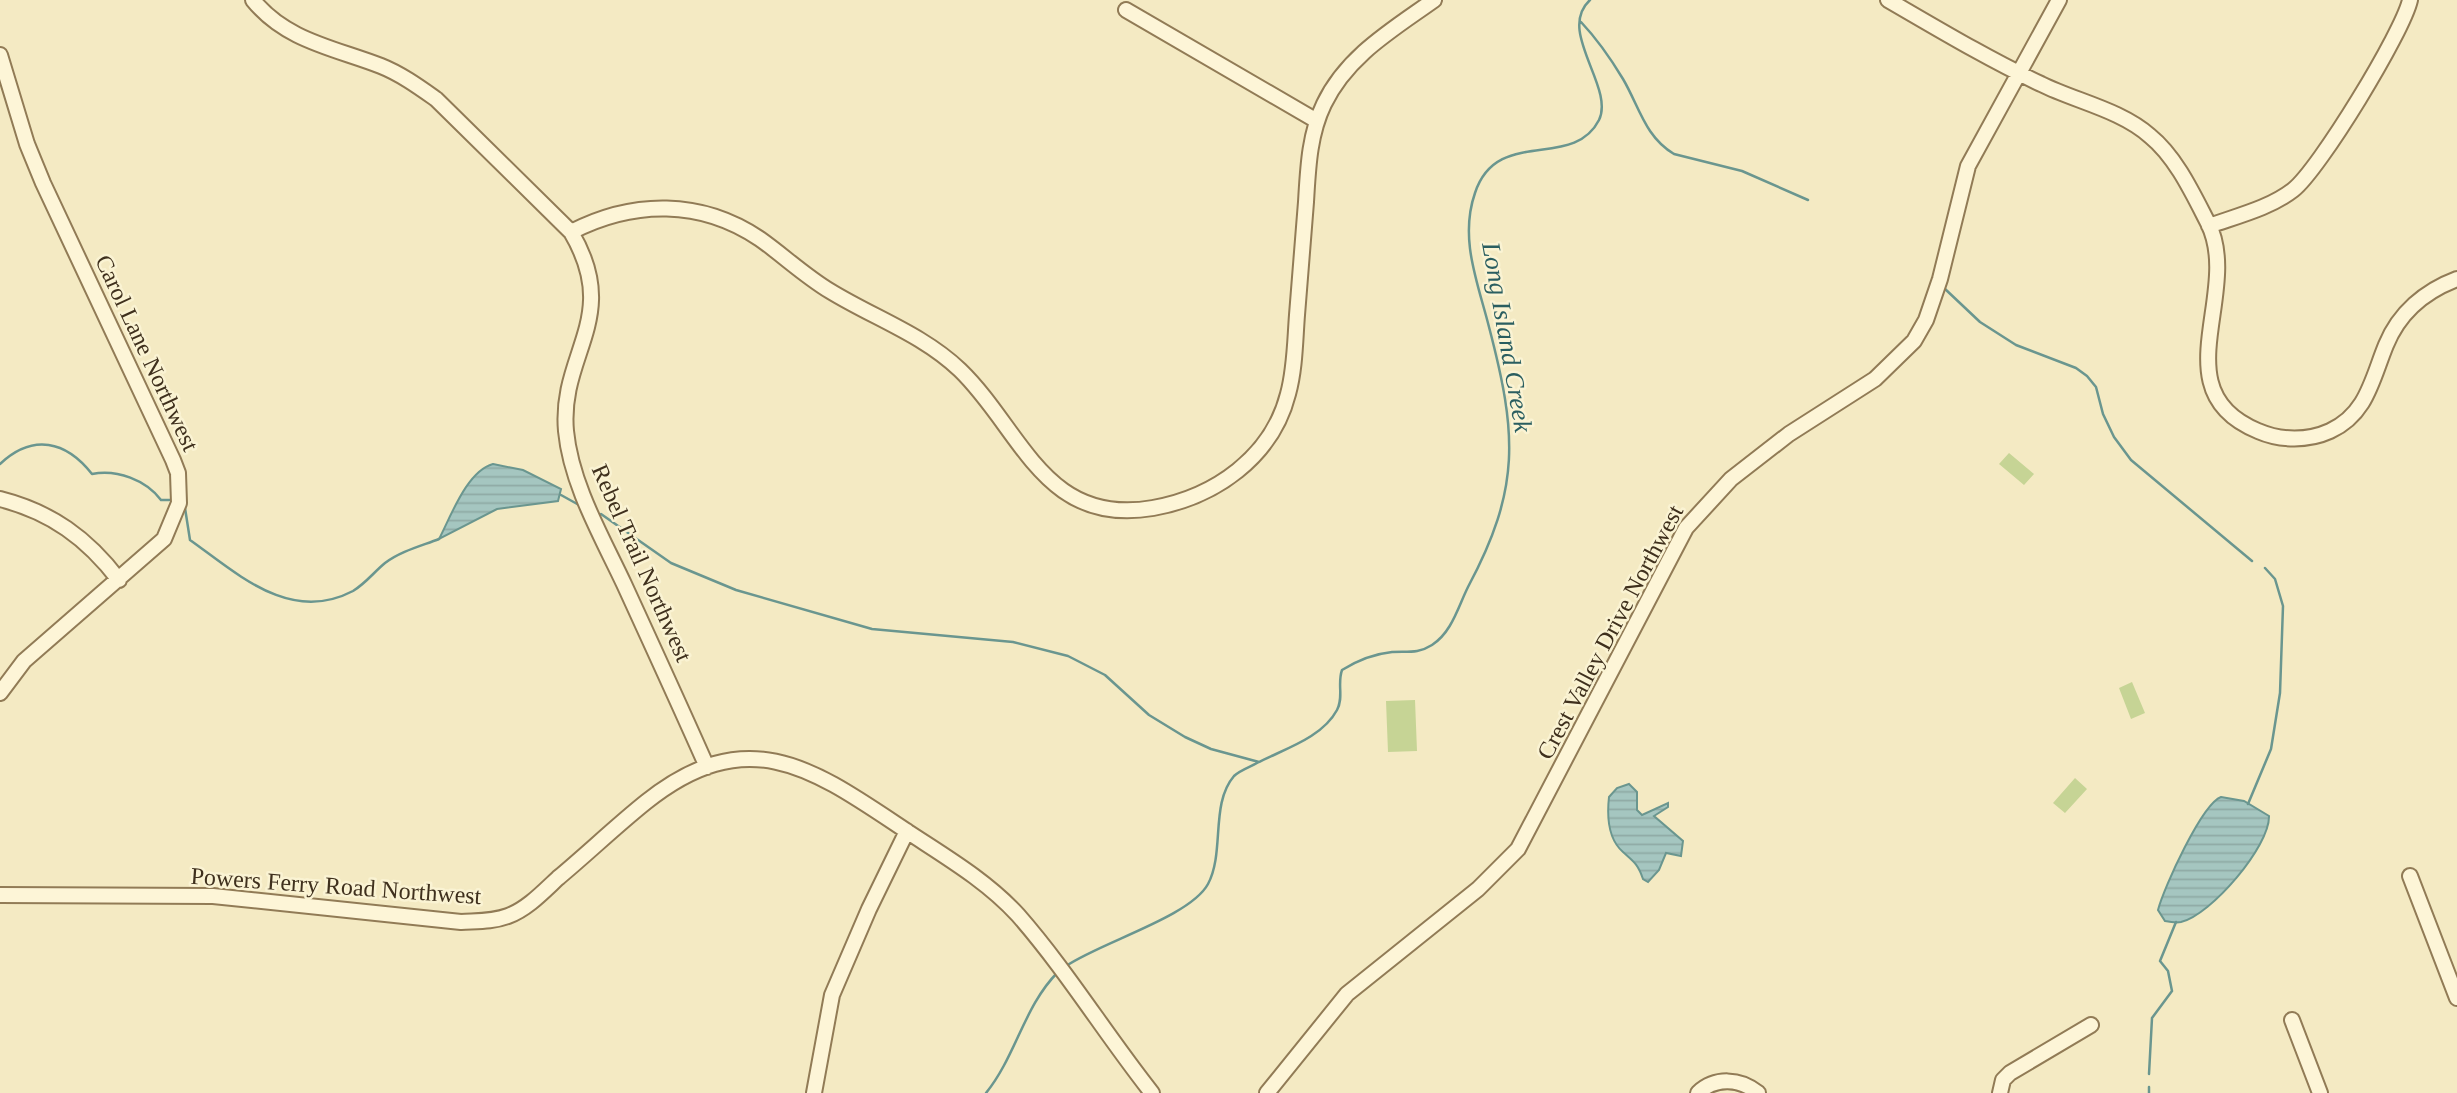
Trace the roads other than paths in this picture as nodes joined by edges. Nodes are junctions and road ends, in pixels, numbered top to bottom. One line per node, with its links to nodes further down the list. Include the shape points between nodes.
1 (253, 0): 11 (street, Rebel Trail Northwest, via 307,42 381,66 436,99)
2 (1434, 0): 9 (street, via 1357,58 1334,87)
3 (1888, 0): 8 (street)
4 (2059, 0): 8 (street, Crest Valley Drive Northwest)
5 (2410, 0): 10 (street, via 2389,48 2307,176 2276,201)
6 (1126, 10): 9 (street)
7 (0, 55): 14 (street, Carol Lane Northwest, via 43,183 178,473 179,503 171,527 157,547)
8 (2018, 74): 10 (street, via 2127,120 2149,135 2172,160); 25 (street, Crest Valley Drive Northwest, via 1968,166 1940,279 1914,341 1875,379 1766,450 1705,505 1686,528 1518,849 1478,889 1347,994)
9 (1317, 121): 11 (street, via 1309,160 1292,378 1280,416 1261,449 1233,475 1193,497 1150,509 1099,506 1054,486 1026,457 978,390 944,356 913,334 828,290 734,224 692,210 651,208 607,215)
10 (2210, 226): 12 (street, via 2218,276 2206,348 2212,384 2234,416 2279,438 2312,437 2344,423 2364,401 2386,346 2409,310 2426,294)
11 (571, 232): 16 (street, Rebel Trail Northwest, via 588,269 592,307 565,412 569,448 596,523)
12 (2457, 279)
13 (0, 499): 14 (street, via 66,526 104,559)
14 (118, 579): 15 (street, Carol Lane Northwest, via 23,661)
15 (0, 693)
16 (708, 767): 17 (street, Powers Ferry Road Northwest, via 750,758 793,764 839,786); 19 (street, Powers Ferry Road Northwest, via 648,800 527,906 491,921 461,922 213,896)
17 (907, 831): 23 (street, via 832,995); 24 (street, Powers Ferry Road Northwest, via 997,894 1053,960)
18 (2410, 876): 20 (street)
19 (0, 895)
20 (2457, 998)
21 (2292, 1020): 29 (street)
22 (2091, 1025): 28 (street, via 2010,1073)
23 (814, 1093)
24 (1152, 1093)
25 (1267, 1093)
26 (1698, 1093): 27 (street, via 1716,1082 1730,1081)
27 (1758, 1093)
28 (2000, 1093)
29 (2320, 1093)

